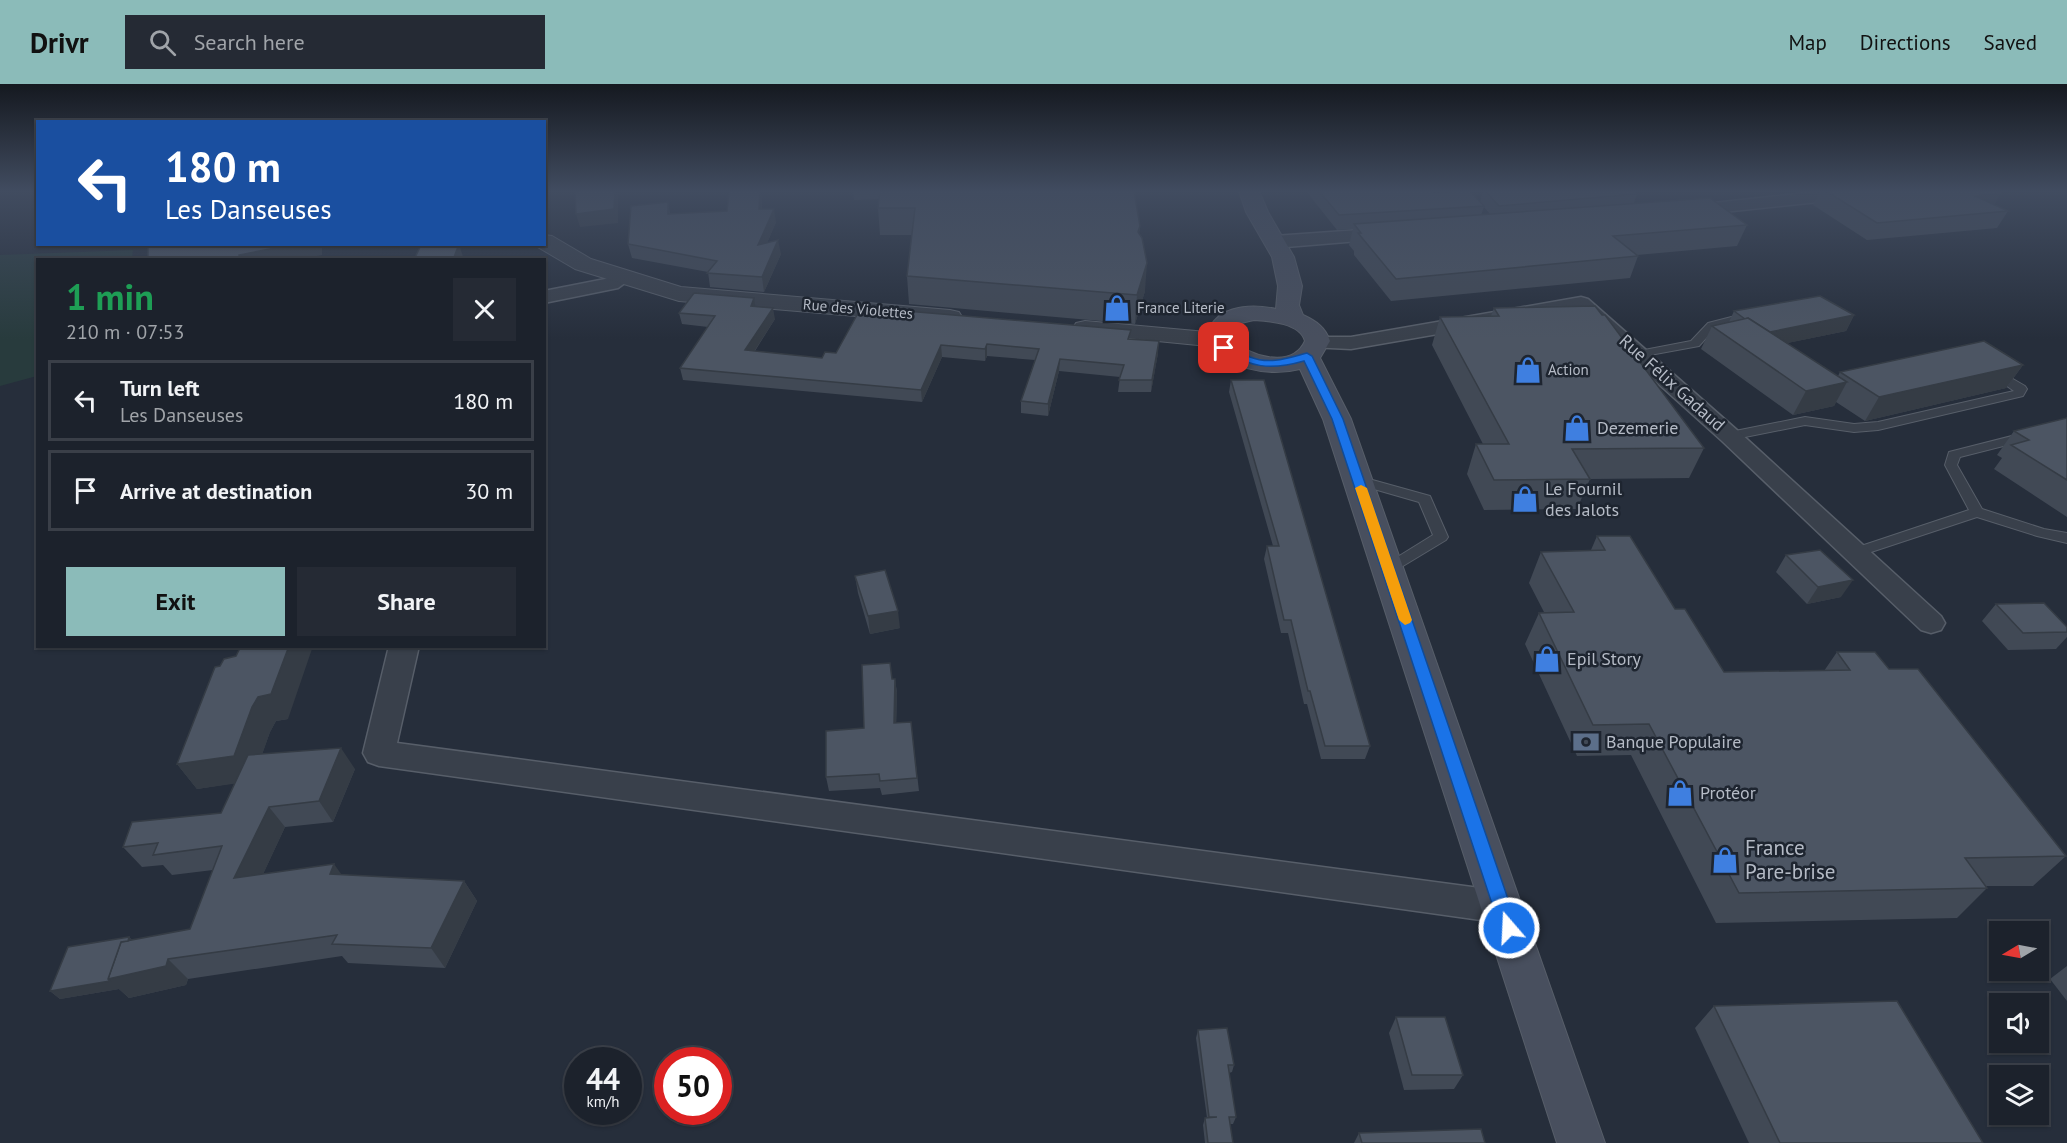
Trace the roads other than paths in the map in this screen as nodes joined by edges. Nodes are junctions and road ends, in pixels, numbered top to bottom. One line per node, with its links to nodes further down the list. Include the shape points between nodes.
1 (1257, 240): 8 (main road, via 1271,279 1267,296)
2 (1298, 240): 4 (street)
3 (546, 242): 5 (street, Rue des Violettes, via 583,264)
4 (1274, 242): 9 (main road, via 1288,273 1287,305)
5 (623, 277): 6 (street, via 611,284); 10 (street, Rue des Violettes, via 679,294)
6 (546, 297)
7 (1764, 312): 14 (lane, via 1712,325 1695,344)
8 (1254, 313): 9 (main road); 12 (main road, via 1225,322 1217,333)
9 (1292, 318): 13 (main road, via 1309,329)
10 (975, 319)
11 (1058, 326): 12 (street)
12 (1218, 340): 15 (main road, via 1234,355)
13 (1312, 349): 14 (street, Rue Félix Gadaud, via 1581,303); 15 (main road, via 1281,364); 17 (main road)
14 (1639, 354): 19 (street, Rue Félix Gadaud)
15 (1265, 364): 17 (main road, via 1308,387)
16 (1992, 371): 19 (lane, via 2021,389 2019,393 1878,426 1854,428 1805,421)
17 (1337, 419): 20 (main road)
18 (2067, 426): 21 (lane, via 1954,455 1951,465)
19 (1730, 436): 23 (street, Rue Félix Gadaud)
20 (1358, 480): 24 (main road); 24 (lane, via 1425,499 1441,537)
21 (1977, 512): 22 (lane); 23 (lane)
22 (2067, 538)
23 (1857, 552): 25 (street, Rue Félix Gadaud)
24 (1388, 569): 27 (main road)
25 (1931, 623)
26 (404, 648): 27 (street, via 379,753)
27 (1502, 907): 28 (main road)
28 (1581, 1143)

